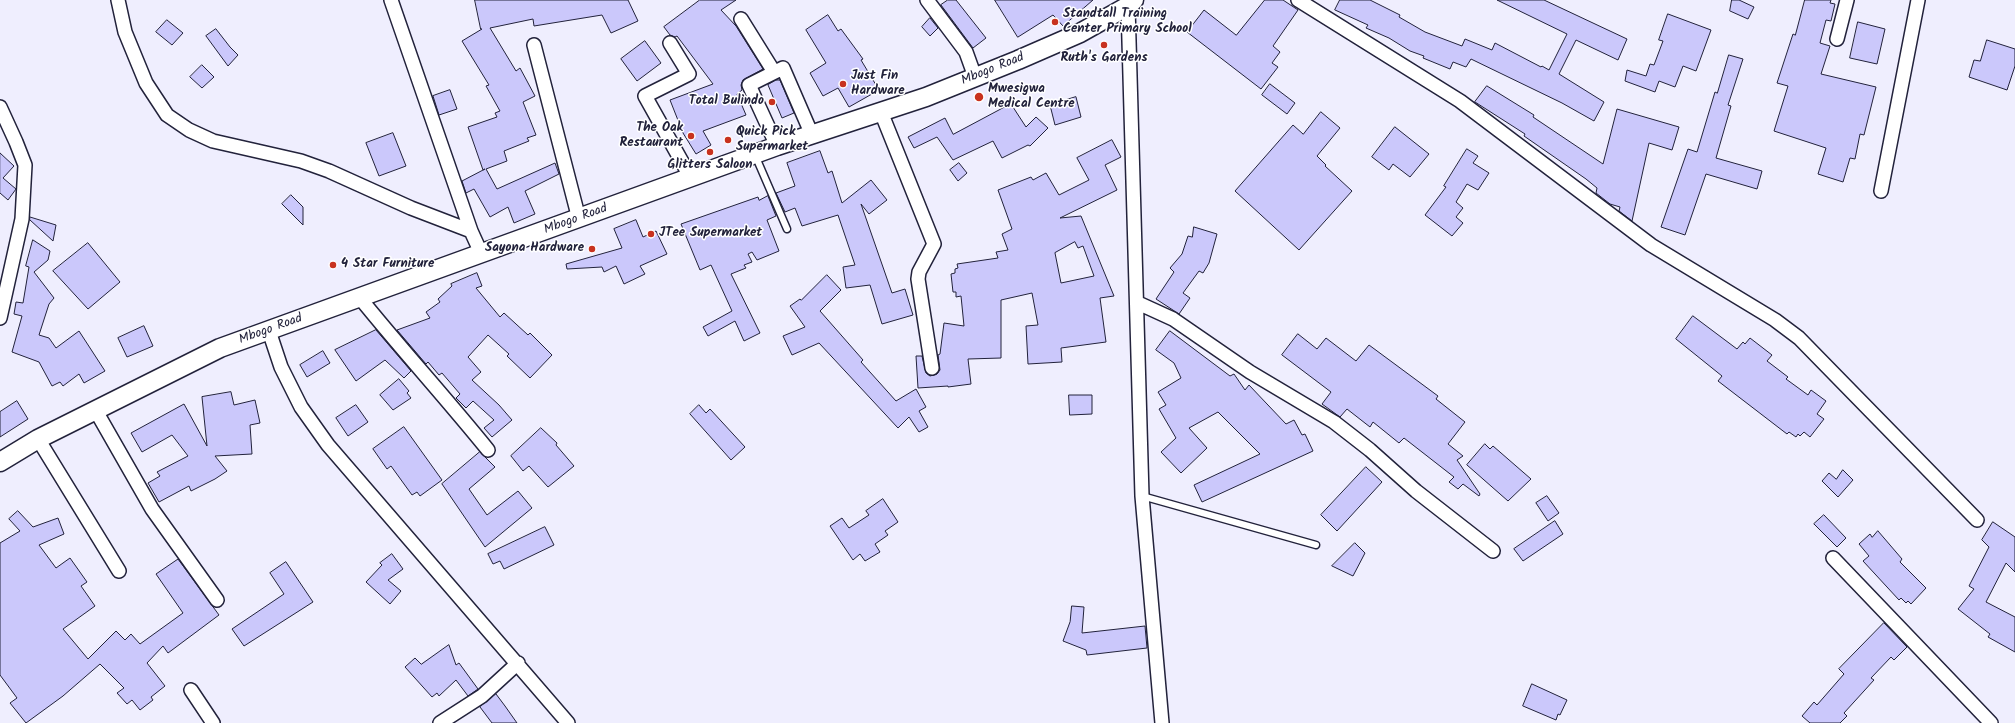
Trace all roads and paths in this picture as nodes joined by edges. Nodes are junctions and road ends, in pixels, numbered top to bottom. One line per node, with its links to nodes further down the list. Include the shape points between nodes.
1 (118, 0): 23 (street, via 125,32 146,83 167,116 213,141 301,161)
2 (392, 0): 23 (street)
3 (927, 0): 13 (street, via 966,52)
4 (1298, 0): 35 (street, via 1460,101 1651,245 1775,320 1799,338)
5 (1847, 0): 9 (street)
6 (1918, 0): 20 (street)
7 (1131, 3): 13 (main road, Mbogo Road, via 1080,33); 26 (street)
8 (741, 18): 12 (street)
9 (1837, 39)
10 (670, 43): 19 (street, via 688,74 645,96)
11 (534, 45): 21 (street)
12 (774, 72): 16 (street, via 782,68); 17 (street, via 749,85)
13 (975, 77): 15 (main road, Mbogo Road)
14 (0, 107): 27 (street, via 25,165 25,172 22,219)
15 (881, 112): 16 (main road, Mbogo Road); 29 (street, via 934,244 918,278)
16 (812, 135): 17 (main road, Mbogo Road)
17 (777, 146): 18 (main road, Mbogo Road)
18 (755, 154): 19 (main road, Mbogo Road); 22 (lane)
19 (690, 178): 21 (main road, Mbogo Road)
20 (1881, 191)
21 (579, 219): 24 (main road, Mbogo Road)
22 (787, 229)
23 (471, 231): 24 (street)
24 (481, 254): 25 (main road, Mbogo Road)
25 (360, 298): 28 (main road, Mbogo Road); 32 (street)
26 (1138, 302): 34 (street); 37 (street, via 1173,319 1250,372 1334,422)
27 (0, 318)
28 (269, 331): 30 (main road, Mbogo Road, via 220,348); 41 (street, via 281,367 301,407 328,445)
29 (932, 368)
30 (96, 411): 31 (main road, Mbogo Road); 40 (street, via 152,509)
31 (38, 439): 33 (main road, Mbogo Road); 39 (street)
32 (488, 450)
33 (0, 462)
34 (1142, 496): 36 (lane); 46 (street)
35 (1977, 520)
36 (1316, 545)
37 (1493, 551)
38 (1833, 558): 47 (street)
39 (120, 571)
40 (217, 600)
41 (518, 663): 44 (street, via 482,696); 45 (street)
42 (191, 690): 43 (street)
43 (213, 723)
44 (440, 723)
45 (568, 723)
46 (1162, 723)
47 (1991, 723)

